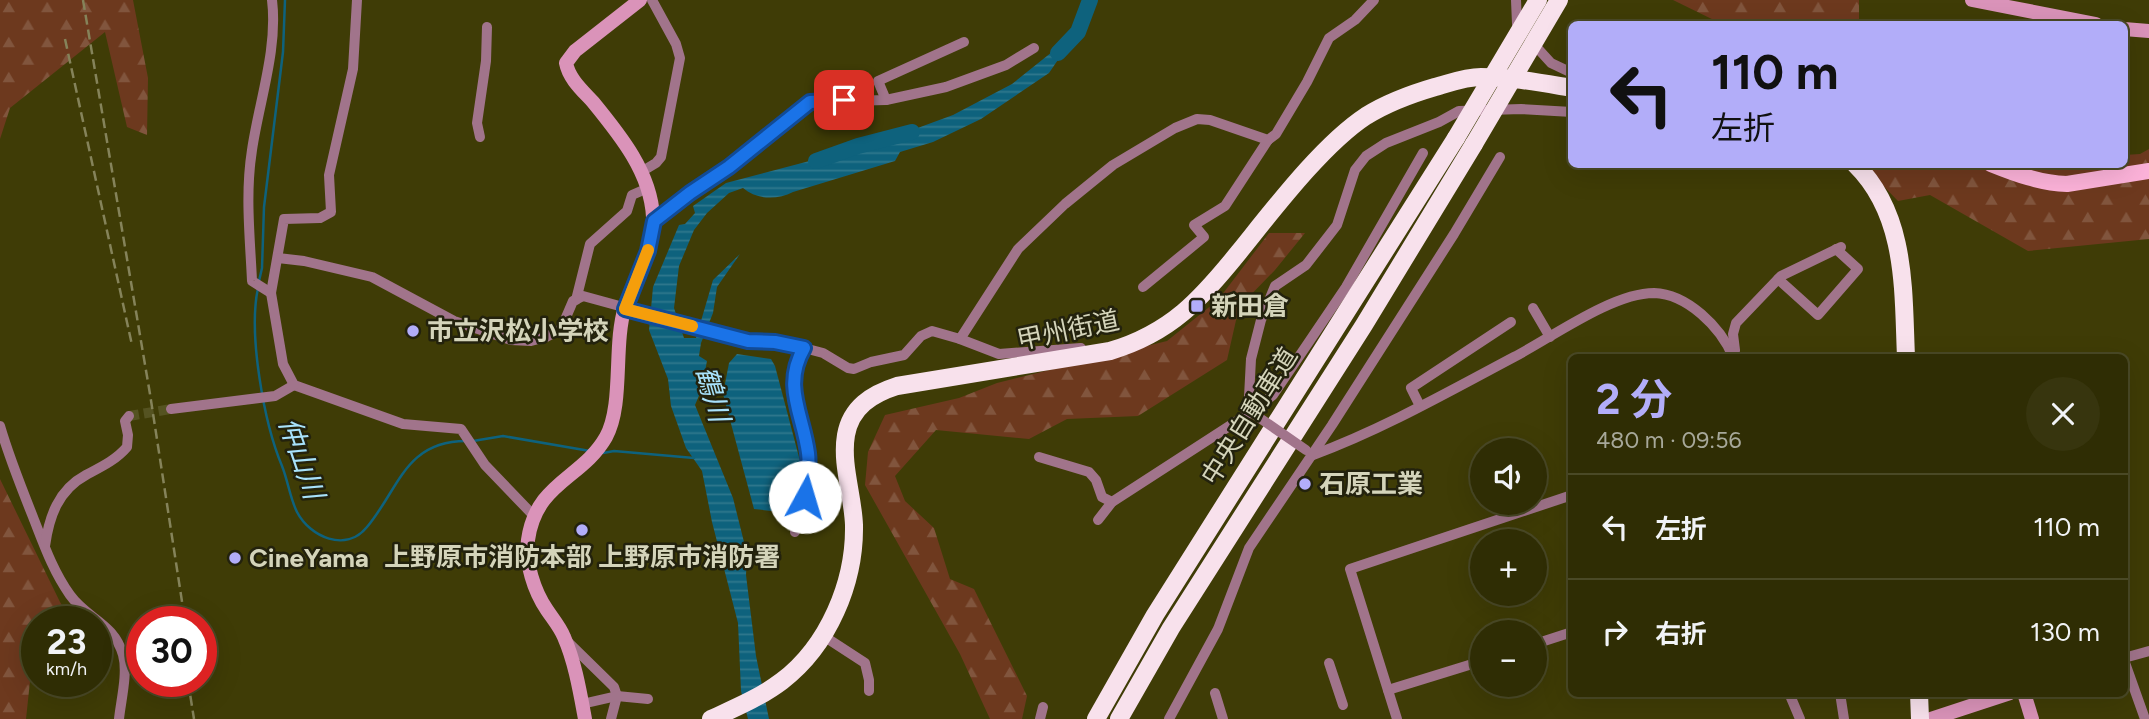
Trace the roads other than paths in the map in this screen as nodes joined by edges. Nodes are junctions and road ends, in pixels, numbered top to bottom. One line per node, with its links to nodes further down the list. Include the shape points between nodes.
1 (272, 0): 33 (street, via 273,30 248,181 253,281)
2 (357, 0): 30 (street, via 353,69 329,175 331,212 320,218 284,219)
3 (640, 0): 27 (street, via 575,51 566,64 616,129)
4 (652, 0): 27 (street, via 680,58 661,157)
5 (1374, 0): 21 (street, via 1329,38 1282,124)
6 (1516, 0): 16 (street, via 1520,29 1551,63)
7 (1538, 0): 85 (highway, 中央自動車道, bridge, via 1155,615)
8 (1559, 0): 86 (highway, 中央自動車道, bridge)
9 (1972, 0): 10 (street)
10 (2080, 21)
11 (487, 27): 20 (street, via 477,123)
12 (2128, 29): 13 (street)
13 (2149, 32)
14 (964, 42): 18 (street, via 878,81)
15 (1034, 48): 18 (street, via 1006,65 946,87)
16 (1568, 71)
17 (1568, 88): 41 (highway, 甲州街道, via 1470,79 1422,91 1376,111 1329,148 1210,288 1155,333)
18 (886, 100): 29 (street, via 810,102)
19 (1568, 112): 47 (street, via 1459,111 1366,156 1355,170 1336,225 1306,265 1275,286 1251,359)
20 (480, 138)
21 (1268, 140): 32 (street, via 1225,206 1194,225 1204,237); 39 (street, via 1197,119 1113,165 1018,249)
22 (1423, 153): 47 (street, via 1346,287 1273,395)
23 (1500, 157): 50 (street)
24 (1858, 168): 43 (highway, via 1888,212 1895,231)
25 (2001, 168): 26 (main road, via 2053,184)
26 (2149, 171)
27 (641, 172): 28 (street)
28 (648, 188): 29 (street); 34 (street, via 632,195 627,211 590,244)
29 (654, 221): 36 (street)
30 (278, 258): 33 (street); 34 (street, via 372,276 454,321 511,340 531,341 561,329)
31 (1778, 279): 31 (street, via 1838,248 1858,269 1818,315); 42 (street, via 1736,323)
32 (1143, 287)
33 (271, 293): 44 (street, via 283,364)
34 (576, 300): 36 (street, via 583,296)
35 (1533, 308): 38 (street)
36 (631, 310): 40 (street, via 729,336); 54 (street, via 606,437 587,461 556,484)
37 (1511, 322): 45 (street, via 1411,388)
38 (1549, 337): 42 (street, via 1595,312 1653,293 1671,295 1713,325); 45 (street)
39 (960, 339): 40 (street, via 926,332 904,355 854,369); 41 (street, via 999,354 1096,346)
40 (804, 348): 56 (street, via 797,360 793,388 809,472)
41 (1110, 351): 59 (highway, 甲州街道, via 897,386 867,399 854,414 846,436 854,527 849,576)
42 (1732, 354)
43 (1906, 354)
44 (294, 385): 46 (street, via 275,396); 54 (street, via 403,424 461,429 485,465)
45 (1420, 407): 50 (street, via 1361,437)
46 (171, 410)
47 (1251, 412): 50 (street, bridge); 53 (street)
48 (129, 416): 57 (street, via 125,421 127,447 67,489 52,514)
49 (0, 426): 57 (street)
50 (1309, 453): 87 (street, via 1249,548 1218,629)
51 (1039, 457): 53 (street, via 1088,472 1102,497)
52 (1568, 496): 67 (street, via 1350,569)
53 (1112, 502): 55 (street)
54 (534, 516): 60 (street, via 528,540 531,575)
55 (1098, 520)
56 (795, 533)
57 (44, 550): 80 (street, via 71,596 107,626 121,649)
58 (1568, 633): 61 (street)
59 (822, 635): 68 (street, via 865,663); 83 (highway, 甲州街道, via 794,671 773,688)
60 (565, 639): 70 (street, via 614,687); 77 (street)
61 (1547, 640)
62 (2149, 650): 63 (street)
63 (2128, 658)
64 (1329, 663): 78 (street)
65 (1470, 665): 67 (street)
66 (2128, 670): 95 (street)
67 (1388, 690): 89 (street)
68 (869, 691)
69 (1215, 694): 88 (street)
70 (617, 696): 76 (street); 77 (street); 82 (street)
71 (1792, 697): 90 (street)
72 (1841, 697): 91 (street)
73 (1919, 697): 92 (highway)
74 (1998, 697): 93 (street)
75 (2025, 697): 94 (street)
76 (648, 699)
77 (582, 704): 81 (street)
78 (1343, 705)
79 (1043, 706): 84 (street)
80 (119, 719)
81 (585, 719)
82 (611, 719)
83 (711, 719)
84 (1040, 719)
85 (1096, 719)
86 (1119, 719)
87 (1169, 719)
88 (1223, 719)
89 (1397, 719)
90 (1800, 719)
91 (1844, 719)
92 (1920, 719)
93 (1931, 719)
94 (2032, 719)
95 (2145, 719)

